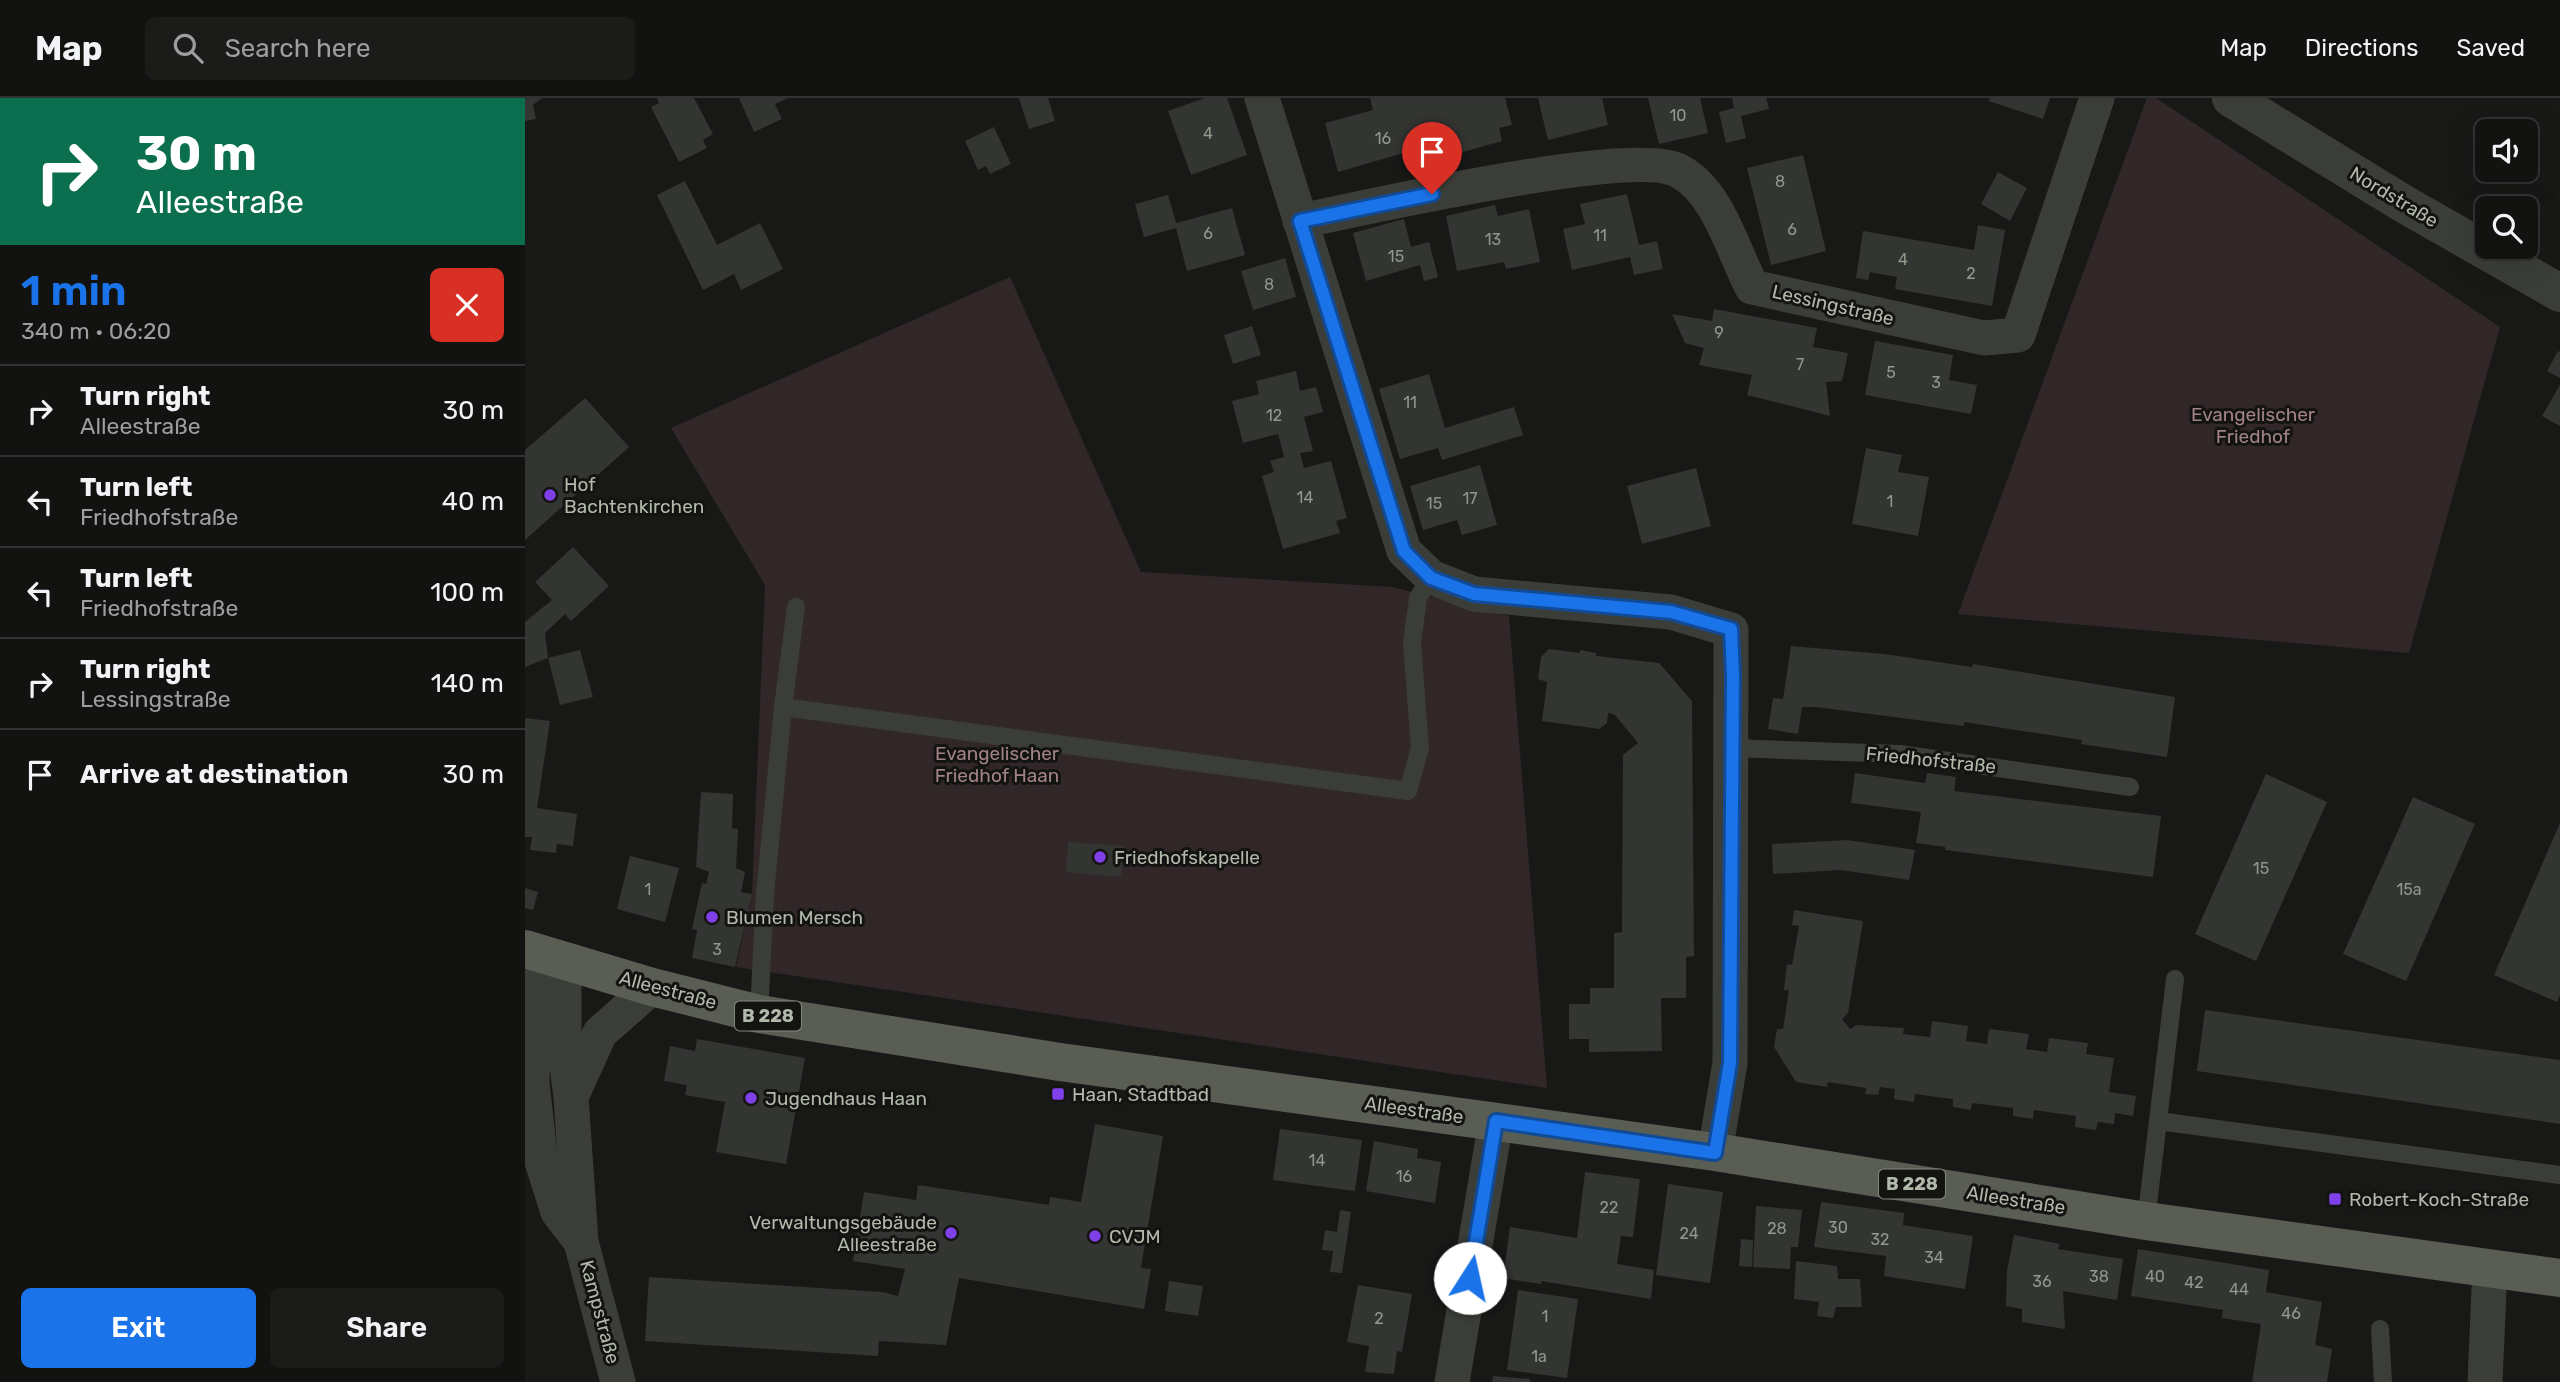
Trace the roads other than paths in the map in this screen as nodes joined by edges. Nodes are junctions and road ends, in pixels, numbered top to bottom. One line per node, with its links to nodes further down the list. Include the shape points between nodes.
1 (1262, 98): 4 (street)
2 (2097, 98): 4 (street, Lessingstraße, via 2018,335 1985,338 1752,287 1714,209 1696,183 1678,170 1619,166 1511,180)
3 (2231, 98): 5 (street, Nordstraße)
4 (1300, 221): 6 (street, via 1404,551)
5 (2560, 293)
6 (1431, 578): 8 (lane, via 1418,598 1412,643 1420,748 1408,791); 9 (street, via 1474,594 1671,612 1731,629)
7 (796, 607): 8 (lane)
8 (783, 707): 14 (lane)
9 (1731, 748): 10 (lane, Friedhofstraße, via 1900,754); 18 (street, via 1730,1063)
10 (2130, 787)
11 (545, 955): 13 (main road, Alleestraße / B 228); 15 (street, Kampstraße); 21 (street, Kampstraße, via 533,1018 531,1083 540,1155 558,1212)
12 (2175, 979): 17 (lane)
13 (652, 987): 14 (main road, Alleestraße / B 228); 15 (street, Kampstraße, via 600,1033)
14 (759, 1014): 16 (main road, Alleestraße / B 228, via 1059,1062)
15 (572, 1097): 21 (street, Kampstraße)
16 (1496, 1121): 18 (main road, Alleestraße / B 228); 26 (street)
17 (2158, 1121): 19 (lane); 20 (lane)
18 (1715, 1153): 20 (main road, Alleestraße / B 228)
19 (2560, 1175)
20 (2146, 1221): 22 (main road, Alleestraße / B 228)
21 (581, 1242): 25 (street, Kampstraße)
22 (2490, 1268): 23 (main road, Alleestraße / B 228); 28 (street)
23 (2560, 1278)
24 (2380, 1329): 27 (lane)
25 (618, 1382)
26 (1452, 1382)
27 (2383, 1382)
28 (2485, 1382)

